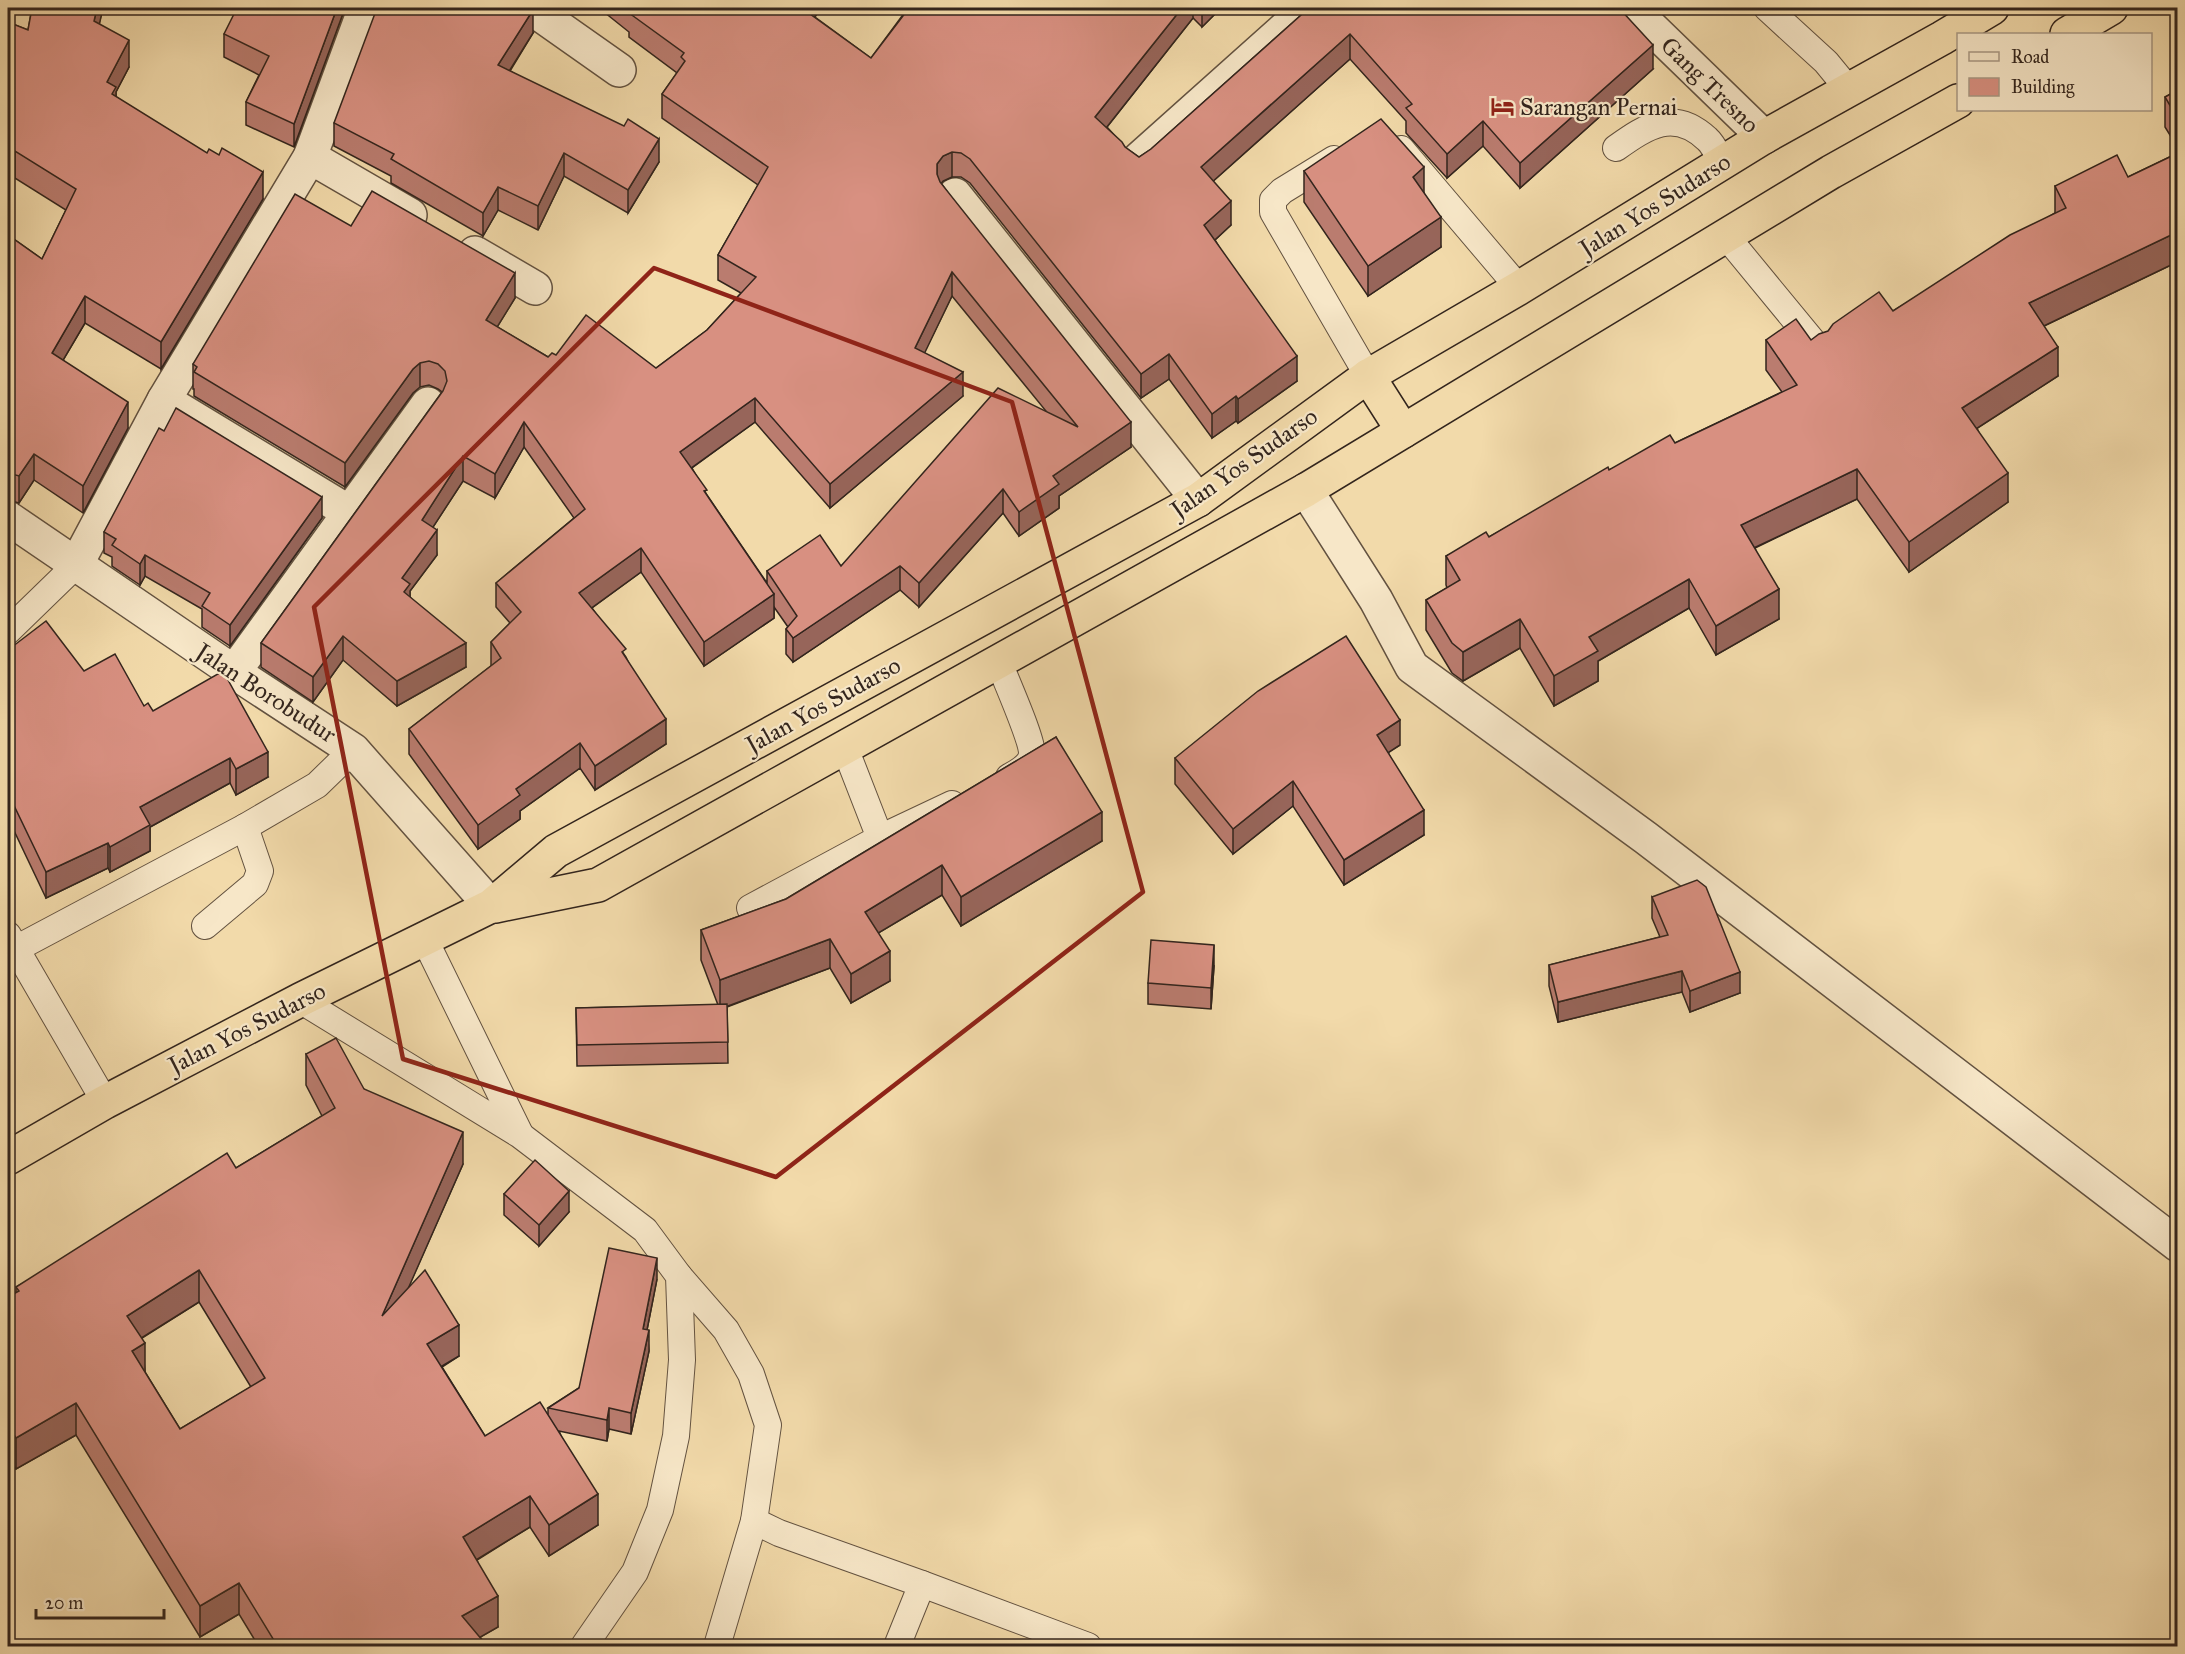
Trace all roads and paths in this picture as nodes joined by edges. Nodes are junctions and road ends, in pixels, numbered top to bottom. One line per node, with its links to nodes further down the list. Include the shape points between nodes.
1 (365, 8): 16 (street)
2 (531, 8): 9 (street)
3 (1308, 8): 17 (street)
4 (1631, 8): 13 (street, Gang Tresno)
5 (1767, 8): 10 (lane, via 1826,62)
6 (1992, 8): 10 (highway, Jalan Yos Sudarso)
7 (2111, 8): 8 (highway)
8 (2069, 33)
9 (619, 70)
10 (1849, 90): 13 (highway, Jalan Yos Sudarso)
11 (1957, 101): 20 (highway, Jalan Yos Sudarso)
12 (1385, 132): 22 (lane)
13 (1764, 137): 18 (highway, Jalan Yos Sudarso)
14 (1356, 145): 24 (lane, via 1282,191 1273,201 1273,212)
15 (1616, 148): 18 (lane, via 1658,123 1682,122 1708,140)
16 (310, 157): 21 (street); 25 (street)
17 (1139, 159)
18 (1722, 163): 22 (highway, Jalan Yos Sudarso)
19 (955, 195): 29 (street)
20 (1726, 236): 23 (lane); 27 (highway, Jalan Yos Sudarso)
21 (535, 288)
22 (1519, 288): 24 (highway, Jalan Yos Sudarso)
23 (1819, 349)
24 (1368, 376): 27 (highway); 29 (highway, Jalan Yos Sudarso)
25 (164, 400): 30 (street); 32 (street)
26 (428, 404): 30 (street)
27 (1403, 431): 28 (highway, Jalan Yos Sudarso)
28 (1306, 490): 34 (highway, Jalan Yos Sudarso); 49 (street, via 1376,600 1412,667 1646,838)
29 (1198, 500): 40 (highway, Jalan Yos Sudarso, via 556,851)
30 (349, 512): 35 (street)
31 (8, 518): 32 (street, Jalan Borobudur)
32 (76, 565): 33 (lane); 35 (street, Jalan Borobudur)
33 (8, 631)
34 (999, 662): 36 (highway, Jalan Yos Sudarso); 39 (lane, via 1026,732 1032,754 1028,764 1019,772)
35 (234, 672): 37 (street, Jalan Borobudur)
36 (845, 748): 39 (lane); 40 (highway, Jalan Yos Sudarso, via 598,885)
37 (353, 750): 38 (lane, via 317,785); 40 (street, Jalan Borobudur)
38 (245, 827): 42 (lane, via 260,871 255,884); 44 (lane)
39 (880, 838): 41 (lane)
40 (491, 906): 43 (highway, Jalan Yos Sudarso)
41 (750, 908)
42 (205, 926)
43 (424, 938): 45 (highway, Jalan Yos Sudarso); 47 (lane)
44 (10, 945): 46 (lane)
45 (300, 1000): 46 (highway, Jalan Yos Sudarso); 47 (lane)
46 (105, 1102): 48 (highway, Jalan Yos Sudarso)
47 (520, 1135): 50 (lane, via 645,1230)
48 (8, 1158)
49 (2178, 1245)
50 (679, 1276): 51 (lane, via 726,1330 751,1374 768,1425); 53 (lane, via 682,1360 676,1425 660,1510 635,1572)
51 (754, 1521): 52 (lane); 54 (lane)
52 (922, 1584): 55 (lane); 56 (lane)
53 (584, 1647)
54 (717, 1647)
55 (897, 1647)
56 (1088, 1647)

